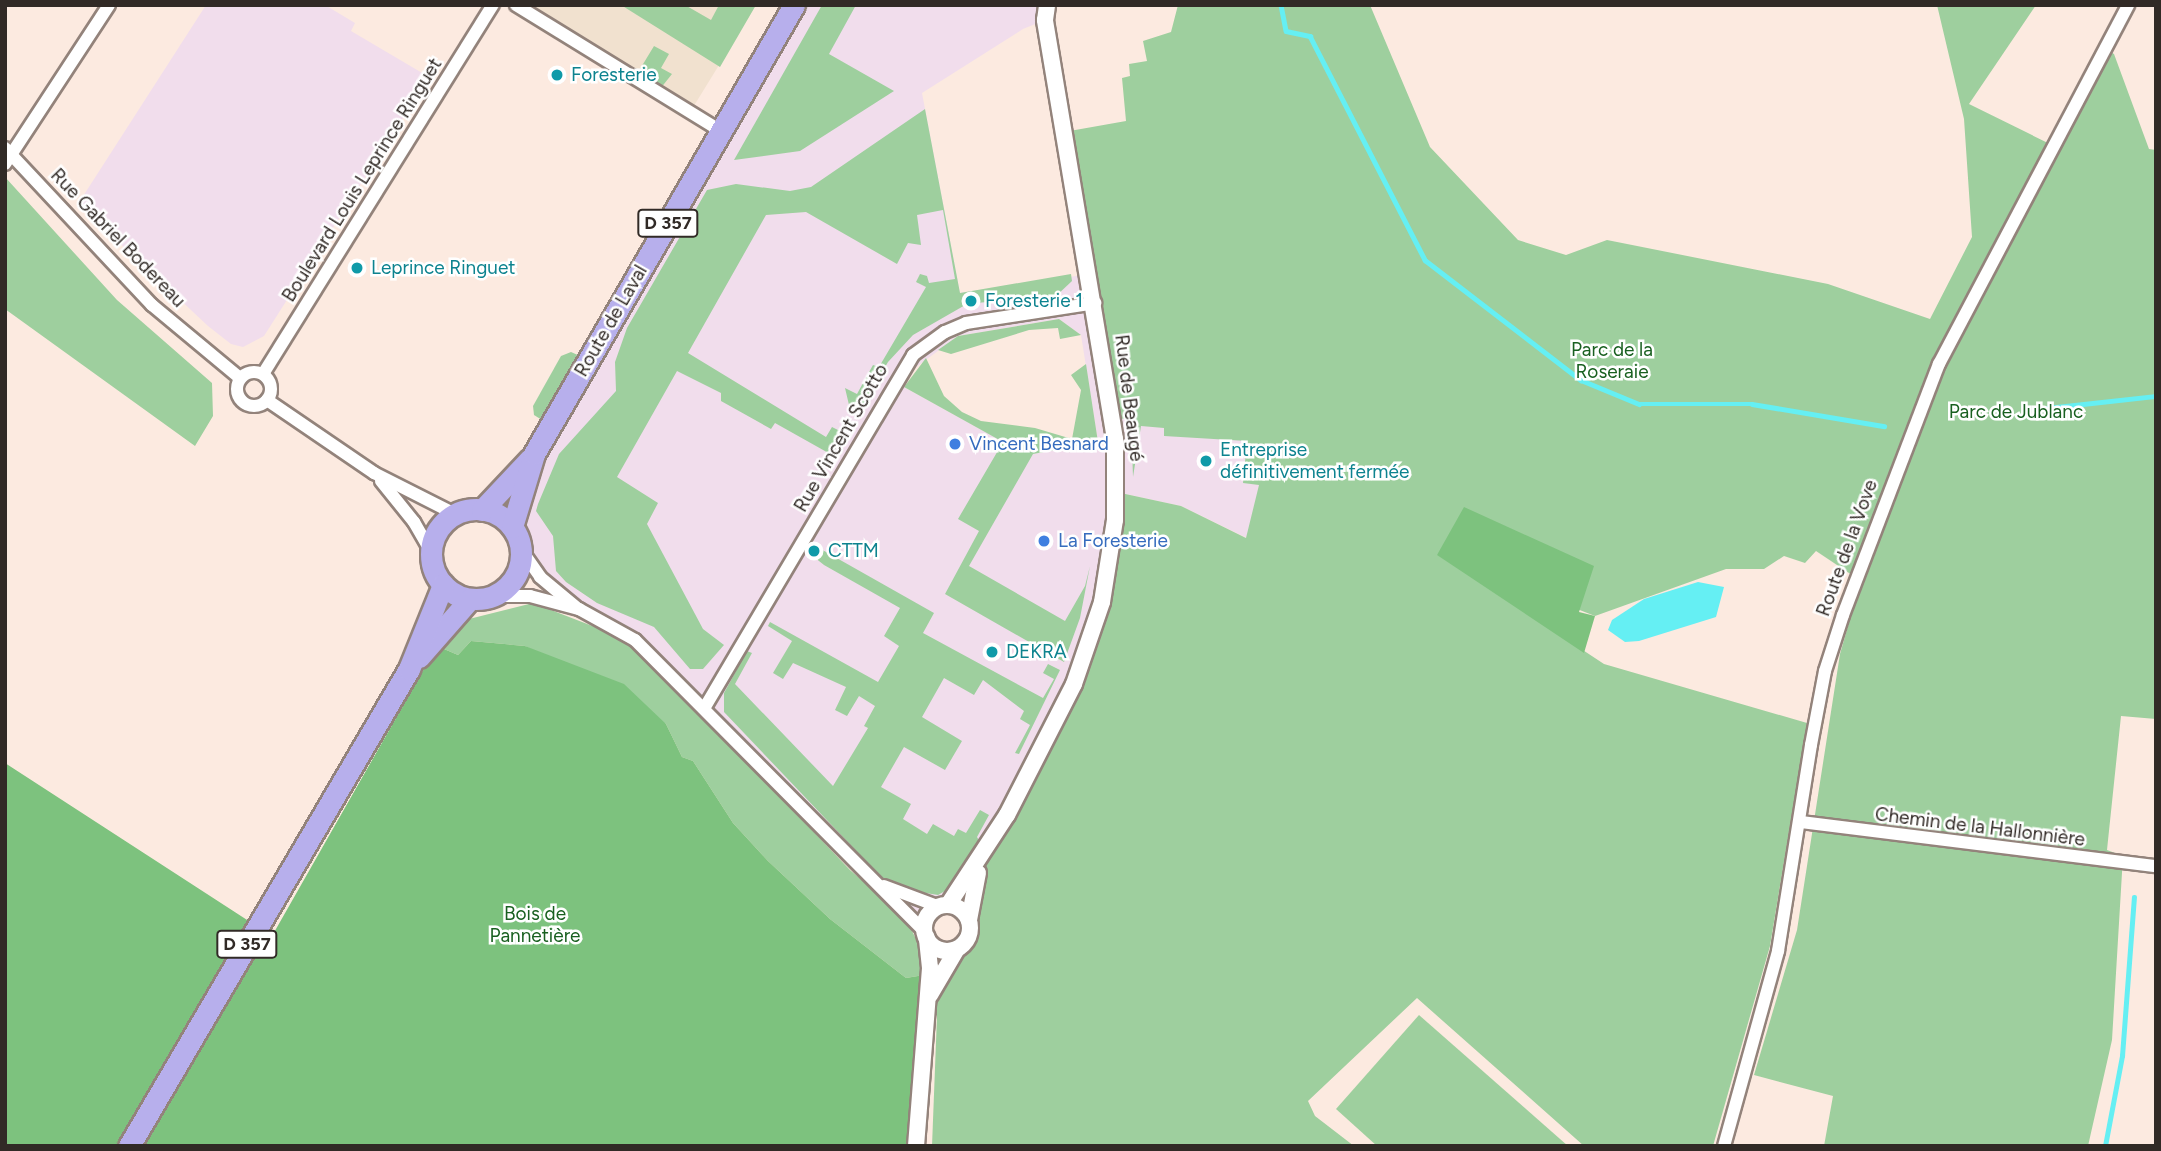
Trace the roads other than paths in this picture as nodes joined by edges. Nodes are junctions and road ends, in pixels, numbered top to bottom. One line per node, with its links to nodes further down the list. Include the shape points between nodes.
1 (109, 5): 8 (street)
2 (493, 5): 10 (street, Boulevard Louis Leprince Ringuet)
3 (516, 5): 7 (street)
4 (794, 5): 7 (main road, Route de Laval / D 357)
5 (2128, 5): 26 (street, Route de la Vove, via 1939,364 1902,453 1825,671)
6 (1046, 13): 9 (street, Rue de Beaugé)
7 (721, 131): 13 (main road, Route de Laval / D 357)
8 (7, 156): 11 (street, Rue Gabriel Bodereau, via 152,305)
9 (1095, 303): 25 (street, Rue Vincent Scotto, via 966,323 944,332 914,355); 27 (street, Rue de Beaugé, via 1117,478 1102,602 1074,684)
10 (263, 374): 11 (street, via 254,371); 12 (street, via 271,386)
11 (240, 377): 12 (street, via 236,389 244,403 254,406)
12 (267, 400): 14 (street)
13 (534, 454): 15 (main road, Route de Laval / D 357); 17 (main road, Route de Laval / D 357)
14 (374, 473): 16 (street); 19 (street)
15 (482, 509): 16 (main road); 17 (main road)
16 (455, 514): 19 (main road, via 438,530)
17 (512, 527): 18 (main road)
18 (520, 548): 21 (main road, via 514,577); 23 (street, via 540,577)
19 (431, 551): 20 (main road)
20 (443, 585): 22 (main road); 24 (main road, D 357)
21 (492, 596): 22 (main road); 23 (street, via 530,596)
22 (470, 599): 24 (main road, D 357)
23 (579, 609): 25 (street, via 635,639)
24 (409, 669): 35 (main road, D 357)
25 (705, 707): 29 (street)
26 (1801, 822): 28 (street, Chemin de la Hallonnière, via 1834,830); 37 (street, Route de la Vove, via 1778,951)
27 (983, 857): 30 (street, Rue de Beaugé); 31 (street, Rue de Beaugé)
28 (2156, 866)
29 (874, 882): 30 (street); 32 (street)
30 (944, 906): 31 (street, via 960,909); 32 (street, Rue de Beaugé, via 927,918)
31 (969, 920): 33 (street, Rue de Beaugé, via 967,940)
32 (926, 935): 33 (street, via 938,949); 34 (street, via 930,968)
33 (957, 949): 34 (street, Rue de Beaugé)
34 (926, 1003): 36 (street)
35 (129, 1146)
36 (916, 1146)
37 (1724, 1146)

